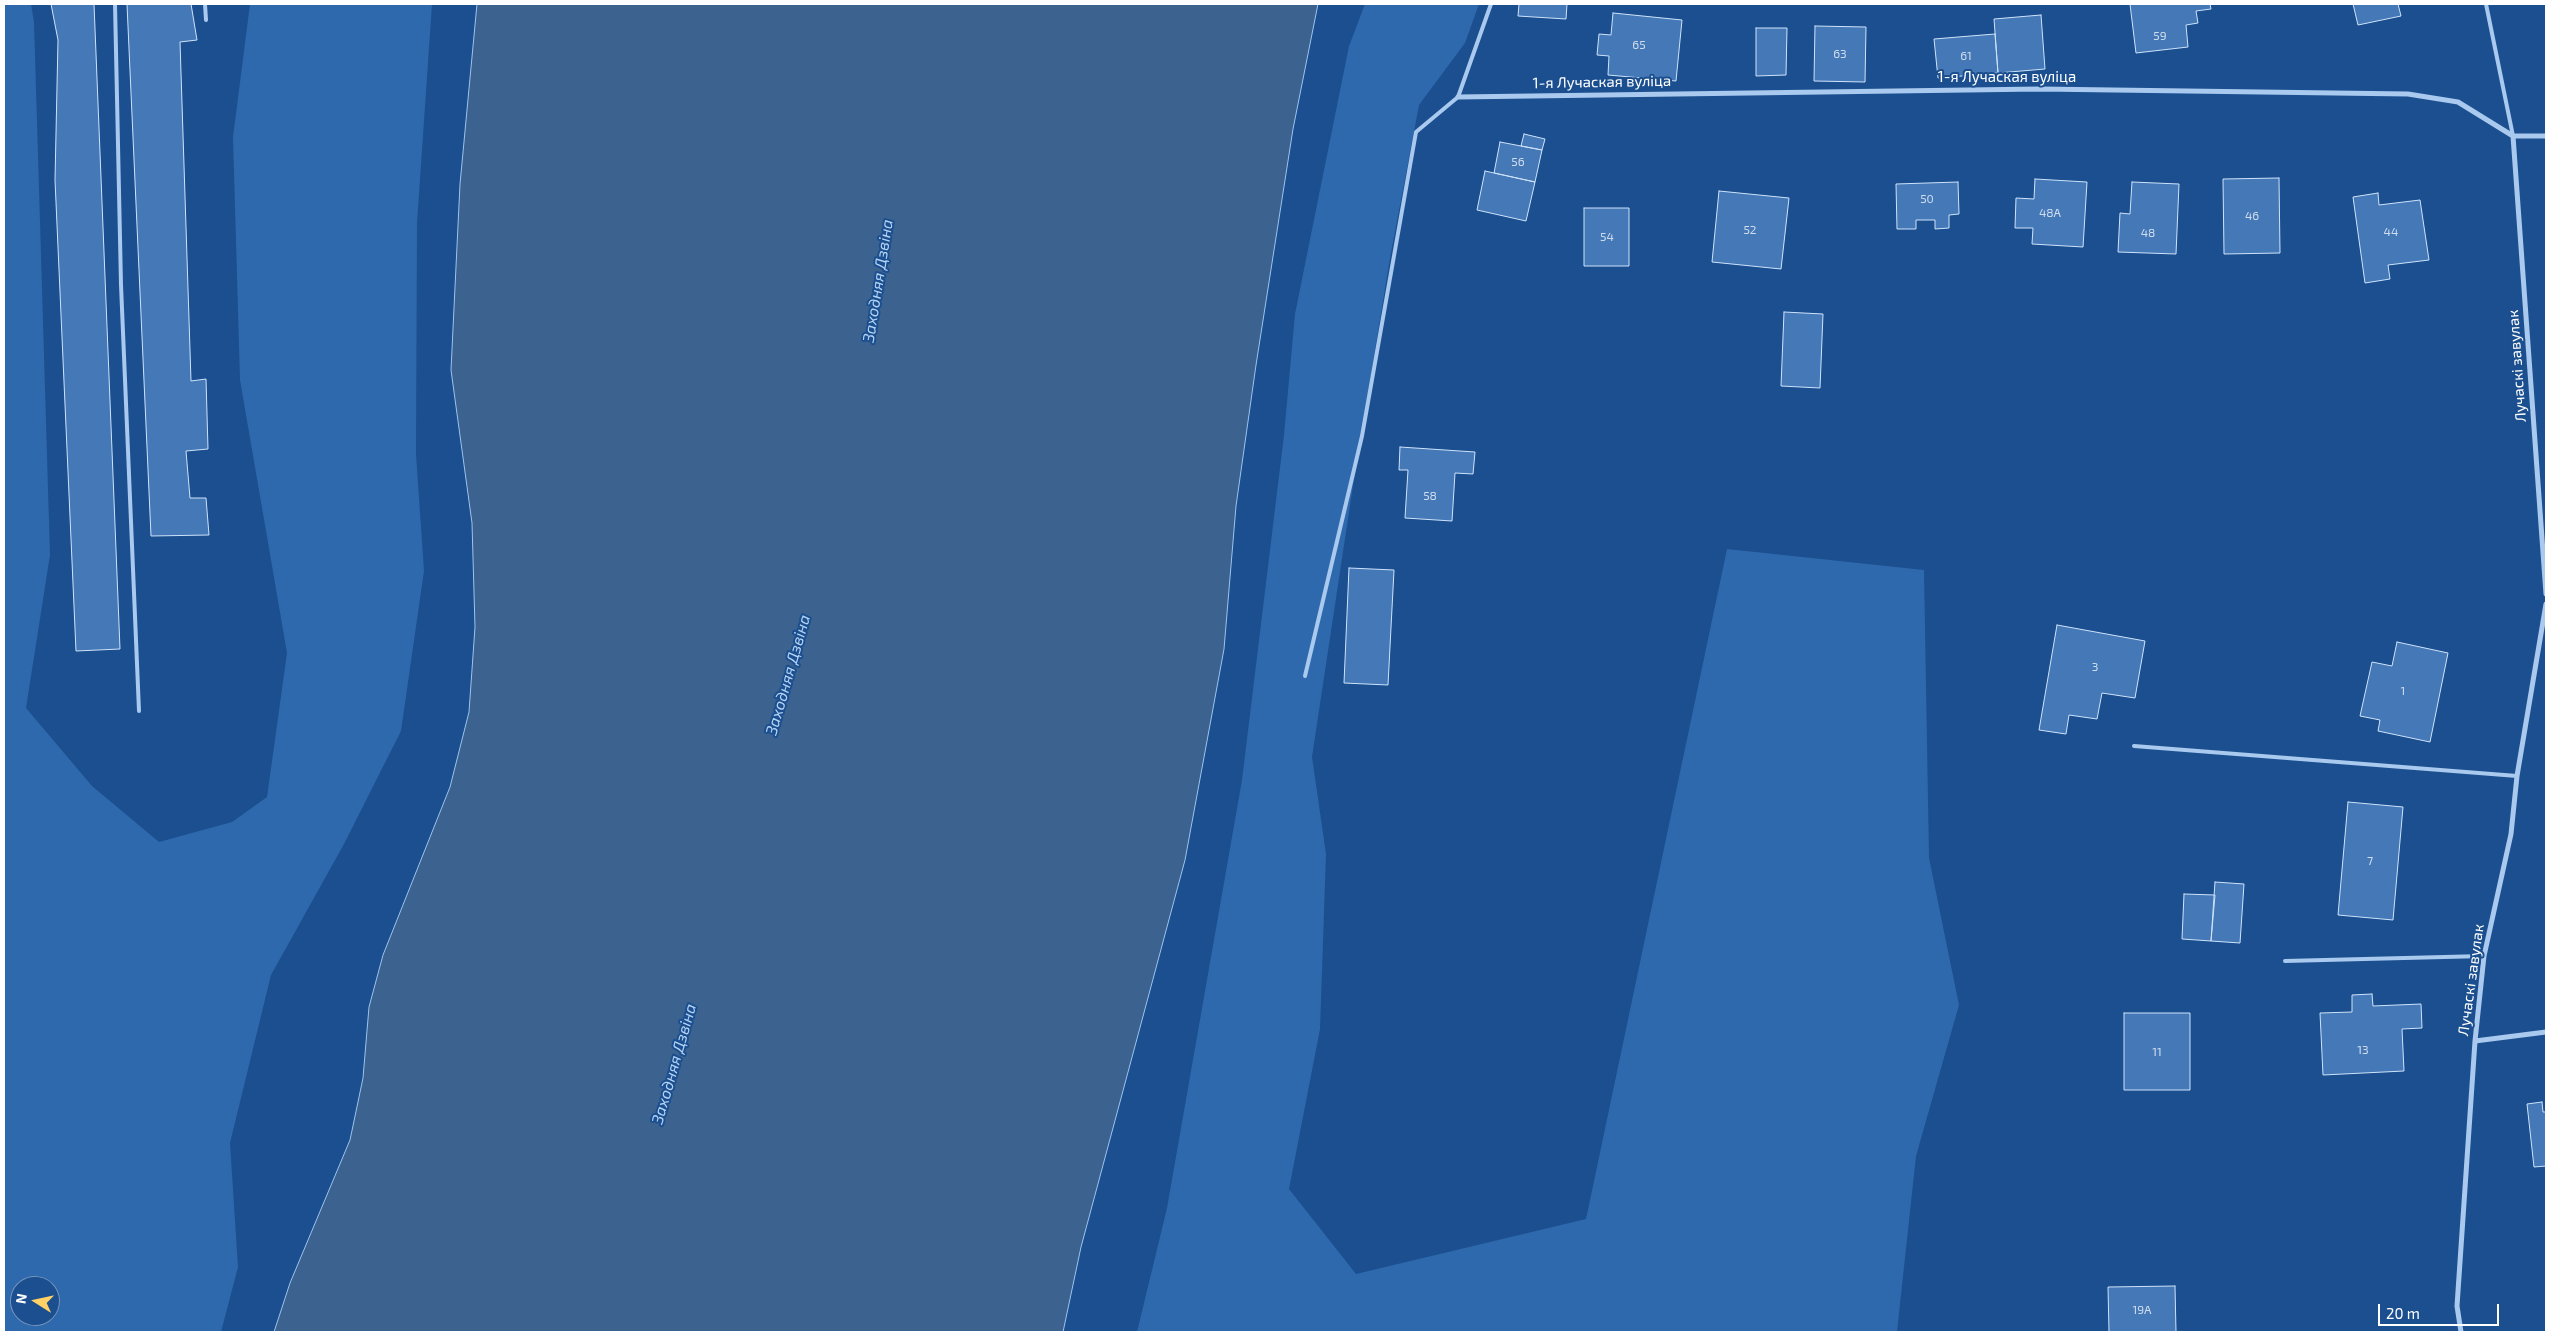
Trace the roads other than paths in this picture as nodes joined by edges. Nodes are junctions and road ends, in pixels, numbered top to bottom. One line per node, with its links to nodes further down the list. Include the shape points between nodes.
1 (115, 4): 12 (lane, via 121,285)
2 (205, 4): 5 (lane)
3 (1491, 4): 6 (lane)
4 (2486, 4): 7 (lane)
5 (206, 20)
6 (1458, 97): 7 (street, 1-я Лучаская вуліца, via 2040,89 2408,94 2458,102); 11 (lane, via 1416,132 1362,436)
7 (2513, 136): 8 (street); 9 (street, Лучаскі завулак)
8 (2546, 136)
9 (2546, 594)
10 (2546, 604): 14 (street, Лучаскі завулак)
11 (1305, 676)
12 (139, 712)
13 (2134, 746): 14 (lane)
14 (2517, 776): 15 (street, Лучаскі завулак, via 2511,834)
15 (2484, 956): 16 (lane); 18 (street, Лучаскі завулак)
16 (2285, 961)
17 (2546, 1032): 18 (street)
18 (2475, 1041): 19 (street, Лучаскі завулак, via 2457,1306)
19 (2462, 1332)

